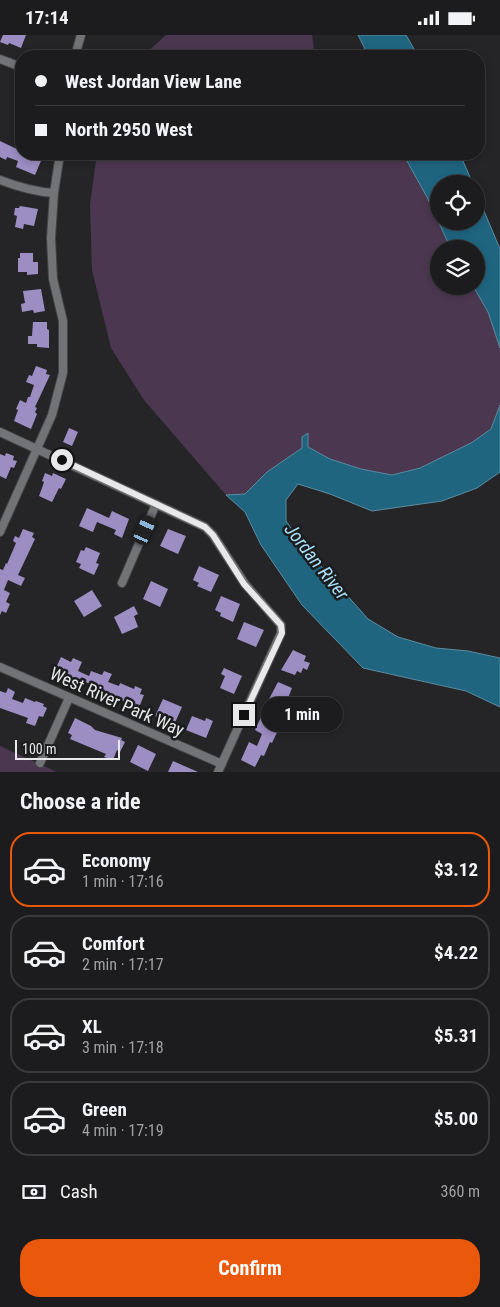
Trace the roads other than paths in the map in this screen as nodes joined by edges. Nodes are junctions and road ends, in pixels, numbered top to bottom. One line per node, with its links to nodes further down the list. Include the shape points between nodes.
1 (80, 35): 2 (street)
2 (76, 50)
3 (0, 59): 4 (street)
4 (15, 65)
5 (59, 160): 7 (street)
6 (0, 180): 7 (street)
7 (54, 193): 9 (street, via 53,279 63,321 64,359 52,415)
8 (0, 432): 9 (street)
9 (37, 448): 10 (street); 11 (street)
10 (156, 504): 12 (street); 16 (street, via 205,527 244,584 281,625 282,633)
11 (0, 532)
12 (122, 583)
13 (0, 667): 14 (street, West River Park Way)
14 (69, 698): 15 (street); 16 (street, West River Park Way)
15 (40, 763)
16 (222, 764): 17 (street)
17 (218, 772)

